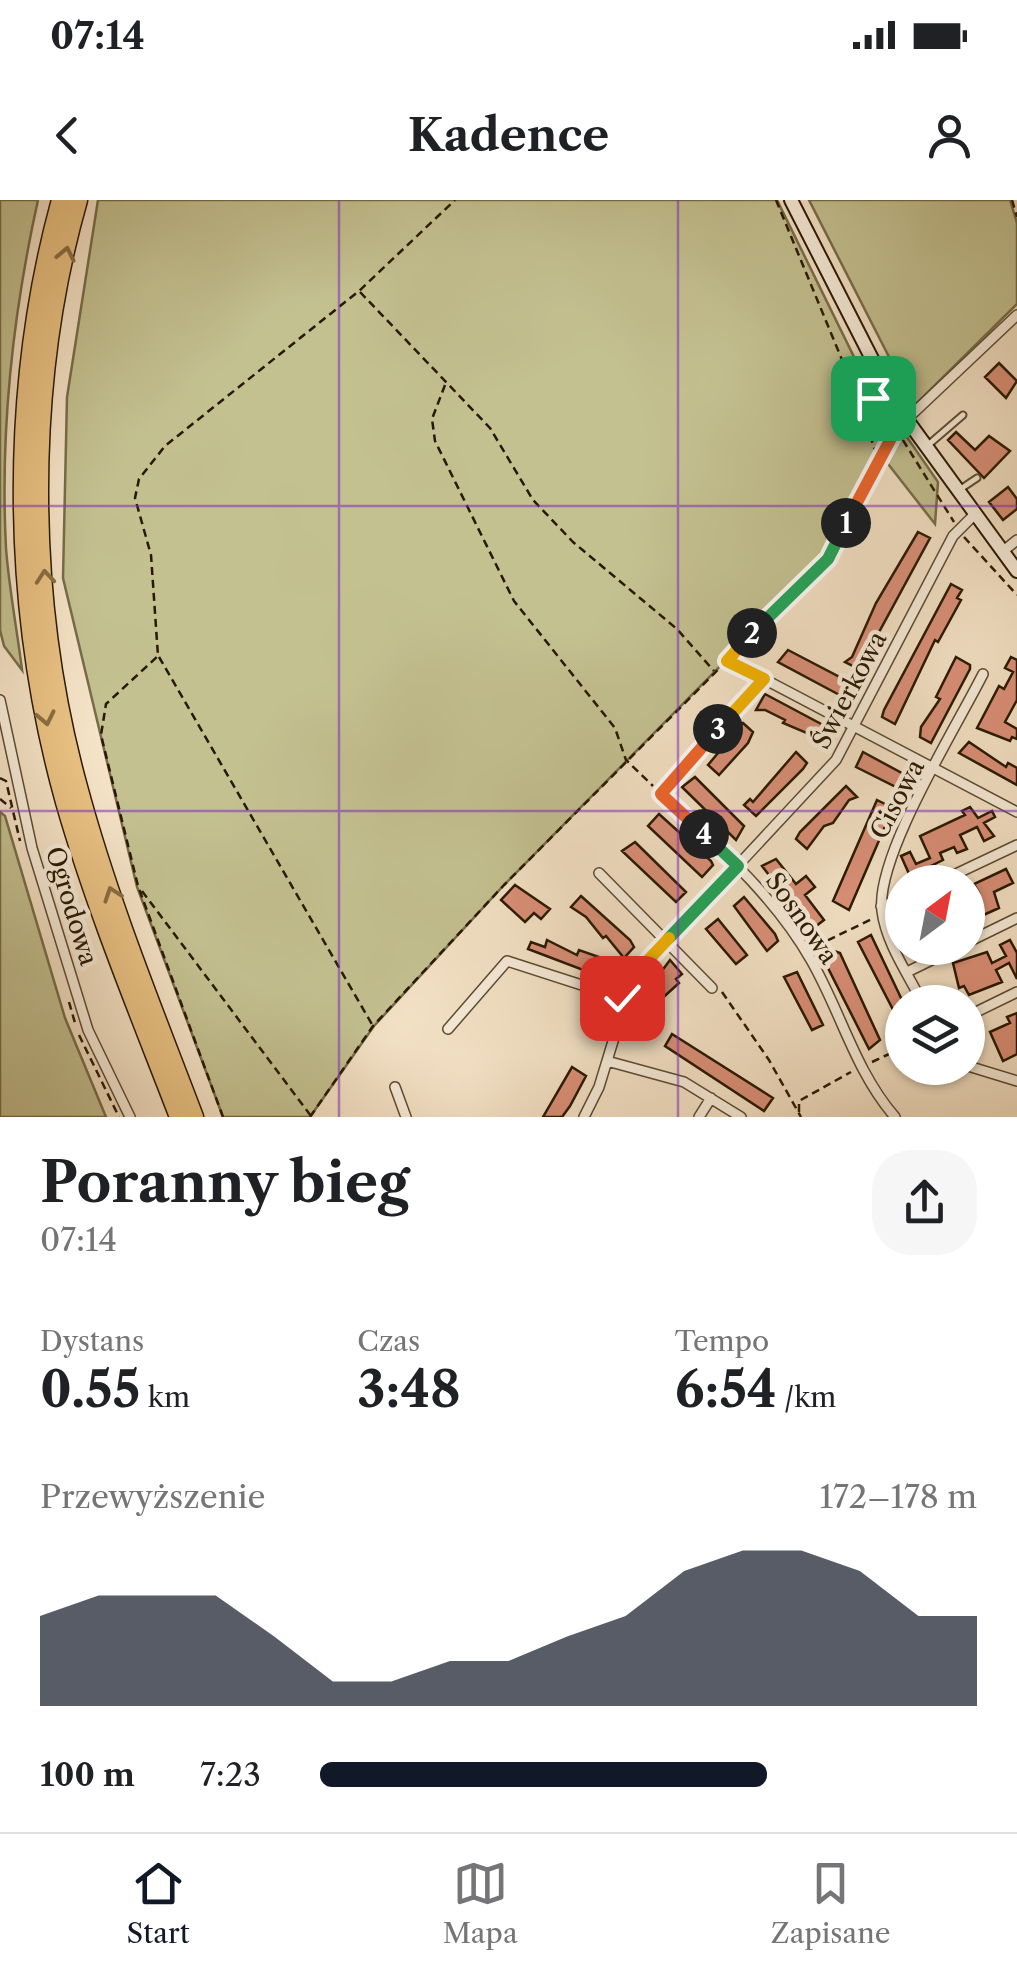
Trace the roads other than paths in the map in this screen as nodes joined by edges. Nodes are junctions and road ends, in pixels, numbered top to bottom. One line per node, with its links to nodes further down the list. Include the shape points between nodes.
1 (62, 200): 42 (highway, one-way to 42, via 38,307 24,428 24,527 36,656 64,799 95,900)
2 (78, 200): 43 (highway, one-way to 2, via 77,786 48,620 41,430)
3 (792, 200): 6 (main road)
4 (1017, 315): 6 (street)
5 (963, 415): 7 (lane)
6 (901, 425): 7 (main road)
7 (924, 448): 9 (main road)
8 (977, 478): 9 (lane)
9 (956, 492): 10 (main road)
10 (974, 515): 12 (main road); 16 (street, Świerkowa, via 958,529)
11 (1017, 540): 12 (street)
12 (1002, 552): 13 (main road)
13 (1017, 571)
14 (984, 674): 17 (street, Cisowa)
15 (0, 700): 41 (street, Ogrodowa, via 32,848 88,1030)
16 (856, 724): 17 (street); 21 (street, Świerkowa, via 820,780); 21 (street, Sosnowa, via 764,679 661,794)
17 (936, 767): 18 (street); 24 (street, Cisowa, via 888,860)
18 (1017, 812)
19 (1017, 845): 20 (street)
20 (975, 865)
21 (738, 866): 27 (street, Świerkowa); 48 (street, Sosnowa, via 805,950 861,1067)
22 (599, 873): 27 (street)
23 (885, 908): 24 (street)
24 (882, 910): 29 (street)
25 (1017, 918): 26 (street)
26 (985, 934)
27 (668, 940): 30 (street); 33 (street, Świerkowa)
28 (921, 965): 29 (street)
29 (906, 972): 31 (street)
30 (709, 985)
31 (913, 985)
32 (1017, 992): 34 (street)
33 (622, 998): 35 (street, via 507,962); 36 (street, Świerkowa)
34 (985, 1008)
35 (448, 1029)
36 (607, 1061): 40 (street, via 684,1082); 45 (street, Świerkowa)
37 (985, 1071): 38 (street)
38 (1017, 1081)
39 (395, 1087): 44 (street)
40 (711, 1098): 46 (street); 47 (street)
41 (130, 1117)
42 (179, 1117)
43 (194, 1117)
44 (406, 1117)
45 (584, 1117)
46 (699, 1117)
47 (741, 1117)
48 (895, 1117)

